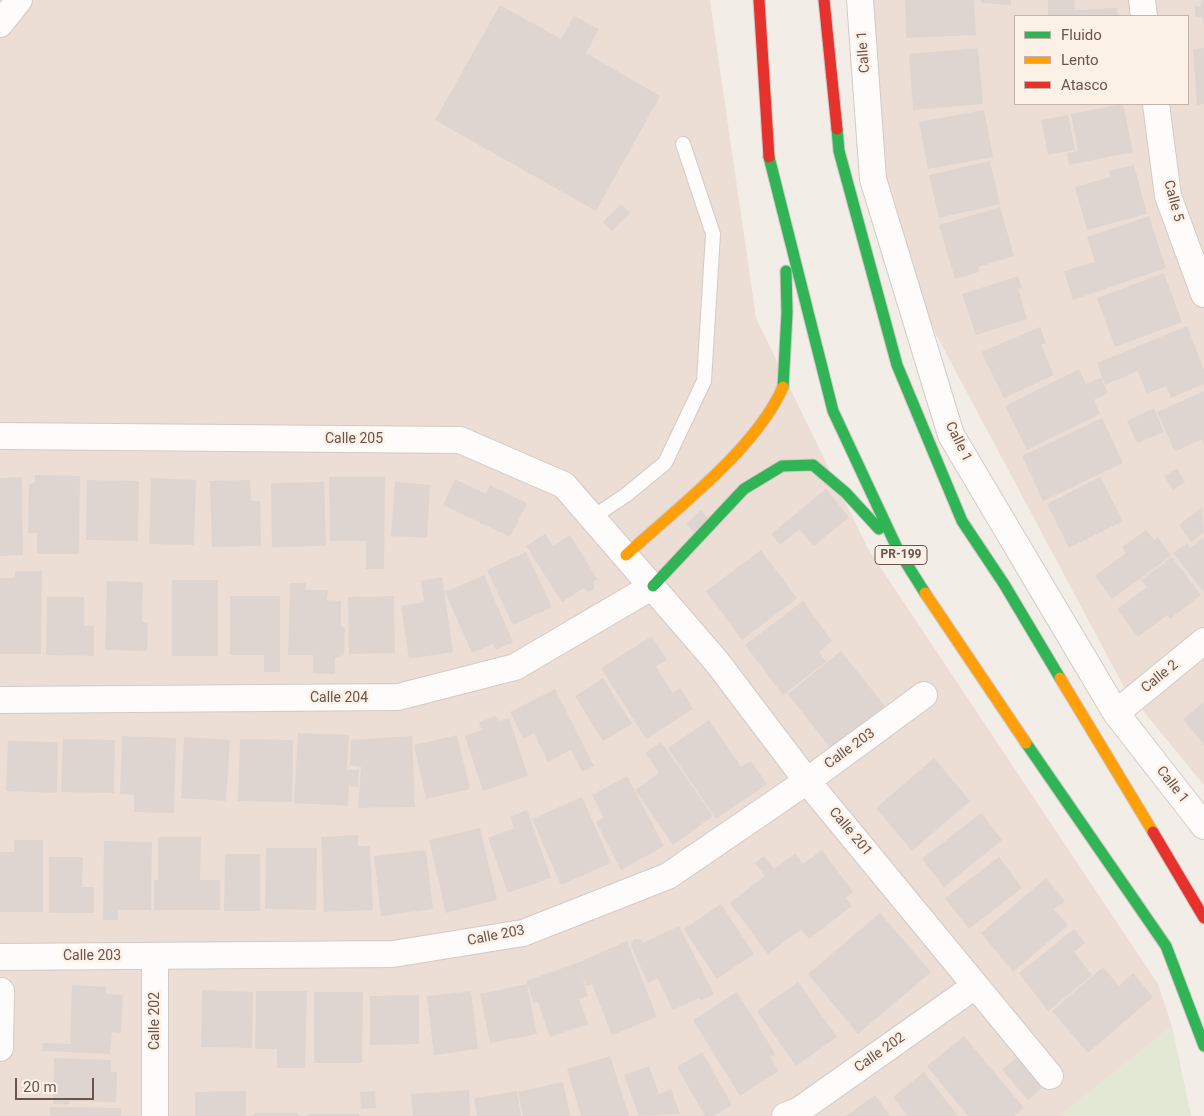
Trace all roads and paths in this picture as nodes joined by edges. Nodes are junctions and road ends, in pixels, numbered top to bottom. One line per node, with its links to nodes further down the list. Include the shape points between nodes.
1 (19, 0): 7 (street)
2 (759, 0): 10 (main road, PR-199, via 770,165)
3 (824, 0): 23 (main road, via 839,151 896,365 962,521 1004,584)
4 (860, 0): 20 (street, Calle 1, via 873,179 951,435)
5 (1142, 0): 6 (street)
6 (1144, 15)
7 (0, 24)
8 (1156, 105): 11 (street, Calle 5, via 1168,196)
9 (683, 144): 13 (lane, via 713,234 704,381 665,462 626,495)
10 (786, 227): 14 (main road, PR-199, via 833,412); 15 (main road, via 787,313 783,388 759,429)
11 (1204, 294)
12 (0, 436): 13 (street, Calle 205, via 460,440 564,485)
13 (593, 517): 15 (street, Calle 205)
14 (898, 550): 16 (main road, via 846,493 813,465 782,466 744,489); 28 (main road, PR-199, via 935,610 1166,946)
15 (626, 555): 16 (street, Calle 205)
16 (653, 586): 19 (street, Calle 204, via 516,666 398,697); 21 (street, Calle 201, via 717,662)
17 (1204, 641): 20 (street, Calle 2)
18 (924, 695): 21 (street, Calle 203)
19 (0, 700)
20 (1116, 713): 22 (street, Calle 1)
21 (807, 781): 24 (street, Calle 203, via 668,876 522,933 392,954); 26 (street, Calle 201)
22 (1204, 826)
23 (1204, 918)
24 (155, 956): 25 (street, Calle 203); 31 (street, Calle 202)
25 (0, 957)
26 (975, 986): 30 (street, Calle 201); 32 (street, Calle 202, via 798,1111)
27 (1, 990): 29 (street)
28 (1204, 1046)
29 (0, 1048)
30 (1050, 1076)
31 (155, 1116)
32 (785, 1116)

